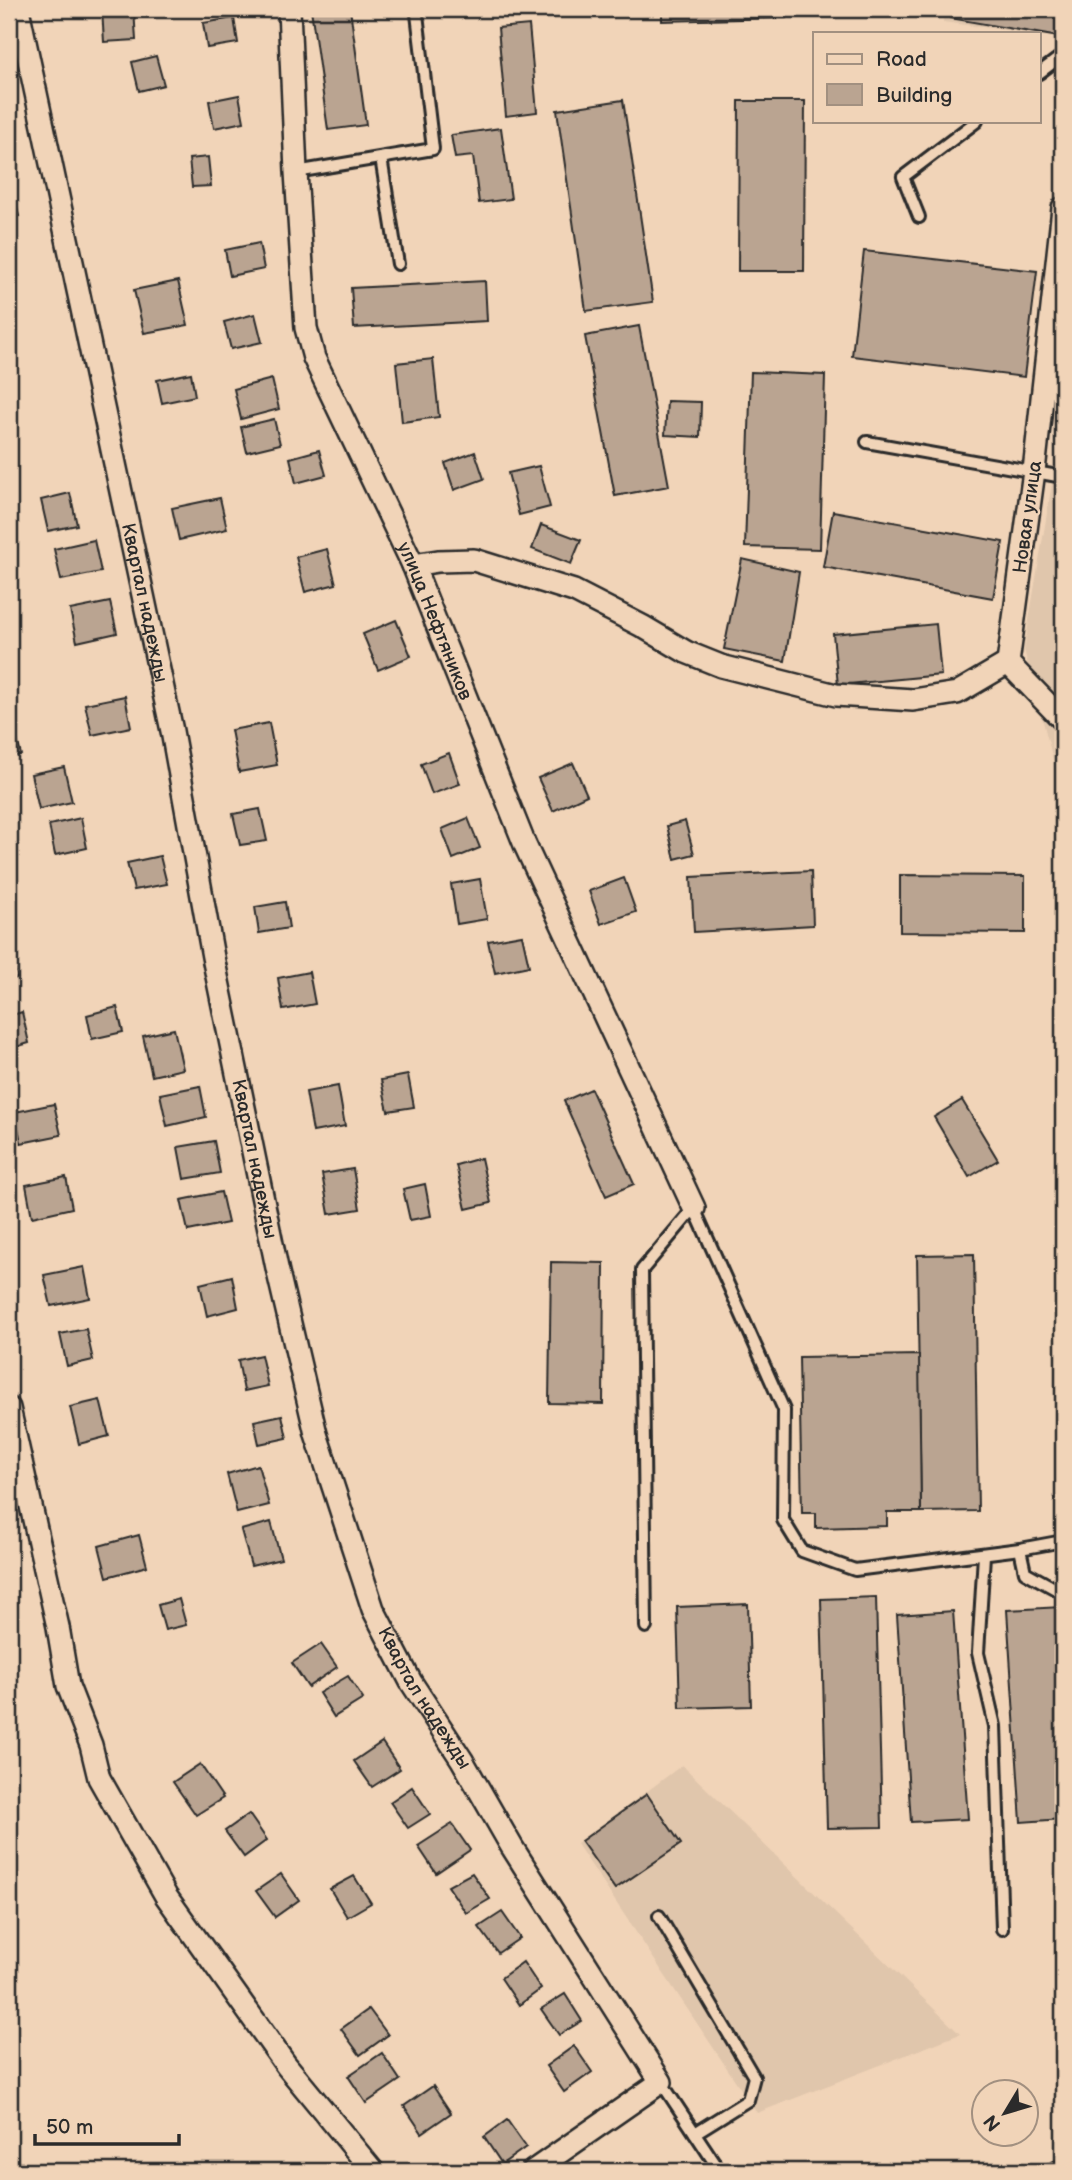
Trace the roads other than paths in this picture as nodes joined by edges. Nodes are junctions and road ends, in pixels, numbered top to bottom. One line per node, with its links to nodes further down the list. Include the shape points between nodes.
1 (18, 9): 27 (street, Квартал надежды, via 172,731 277,1268 316,1434 373,1609 411,1682)
2 (289, 9): 8 (street, улица Нефтяников)
3 (418, 15): 7 (lane, via 433,149)
4 (1063, 55): 5 (lane)
5 (1040, 72)
6 (976, 122): 10 (lane, via 903,177)
7 (381, 158): 8 (lane); 11 (lane)
8 (296, 172): 15 (street, улица Нефтяников, via 306,328 314,358)
9 (1063, 208): 13 (street, Новая улица)
10 (919, 217)
11 (398, 264)
12 (867, 442): 13 (lane)
13 (1034, 471): 14 (lane); 16 (street, Новая улица)
14 (1063, 477)
15 (413, 565): 16 (street, via 474,560 574,591 685,652 721,666 836,695 913,700 957,693); 18 (street, улица Нефтяников, via 525,845)
16 (1008, 663): 17 (street)
17 (1063, 720)
18 (694, 1208): 22 (lane, via 784,1410 783,1520 802,1551 855,1570); 24 (lane, via 642,1270)
19 (9, 1408): 30 (street, via 68,1686 99,1778 166,1896 286,2065)
20 (1063, 1542): 21 (lane)
21 (1020, 1549): 22 (lane); 23 (lane, via 1025,1572)
22 (984, 1555): 26 (lane, via 978,1653 995,1726)
23 (1063, 1593)
24 (646, 1627)
25 (659, 1916): 28 (lane, via 754,2077 748,2100)
26 (1002, 1929)
27 (661, 2082): 28 (lane); 31 (street)
28 (695, 2133): 32 (lane)
29 (1063, 2165): 33 (lane)
30 (373, 2171)
31 (533, 2171)
32 (720, 2171)
33 (1048, 2171)

